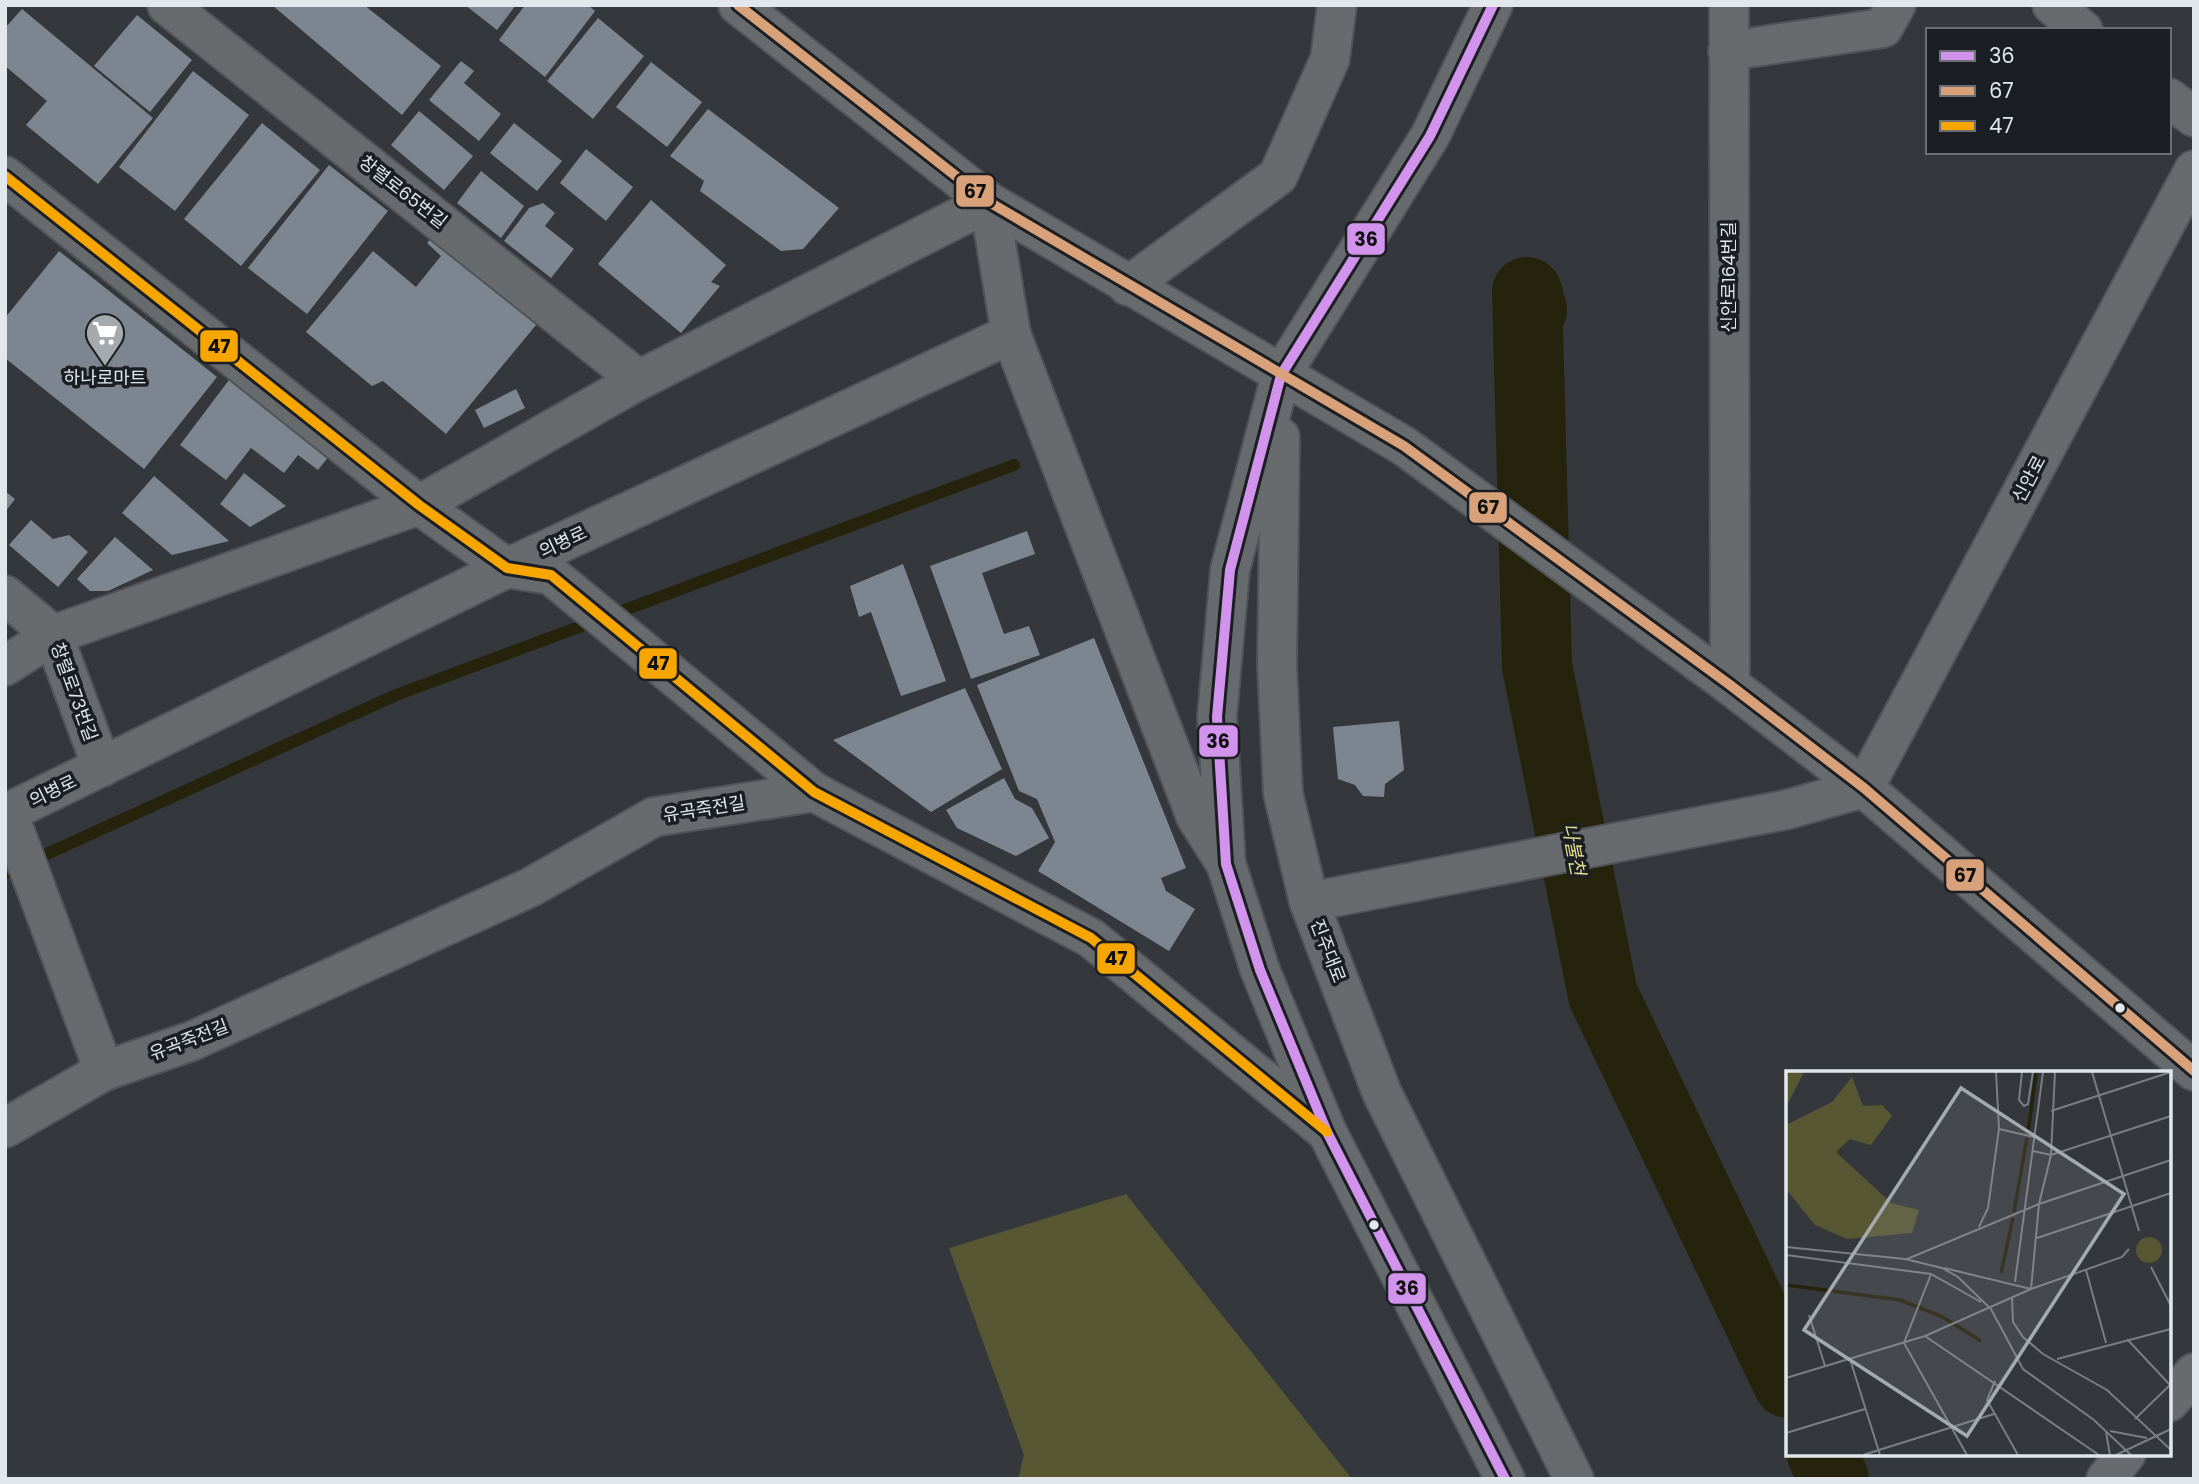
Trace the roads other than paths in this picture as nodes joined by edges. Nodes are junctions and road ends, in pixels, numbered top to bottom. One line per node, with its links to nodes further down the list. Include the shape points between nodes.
1 (167, 5): 18 (street, 창렬로65번길)
2 (738, 5): 14 (street)
3 (1337, 5): 15 (street, via 1330,59 1278,177)
4 (1493, 5): 17 (street, via 1430,136)
5 (1729, 5): 9 (street, 신안로164번길)
6 (1896, 5): 9 (street, via 1883,29)
7 (2052, 5): 8 (street)
8 (2081, 28)
9 (1728, 51): 24 (street, 신안로164번길)
10 (2171, 100): 11 (street)
11 (2194, 117)
12 (2194, 170): 26 (street, 신안로)
13 (5, 176): 19 (street)
14 (989, 202): 15 (street); 16 (street); 18 (street)
15 (1128, 286): 17 (street)
16 (1011, 334): 20 (street, 의병로); 29 (street, via 1196,817)
17 (1281, 375): 24 (street, via 1404,446); 29 (street, via 1230,570 1217,717); 30 (street, 진주대로, via 1277,666 1282,780)
18 (639, 380): 19 (street)
19 (419, 505): 20 (street); 22 (street)
20 (506, 568): 25 (street, 의병로); 27 (street, via 551,575)
21 (5, 595): 22 (street, 창렬로73번길)
22 (53, 635): 23 (street); 25 (street, 창렬로73번길)
23 (5, 666)
24 (1730, 685): 26 (street)
25 (102, 767): 28 (street, 의병로)
26 (1864, 788): 30 (street, via 1785,810); 31 (street)
27 (814, 792): 32 (street, 유곡죽전길, via 654,817 531,887 192,1041); 34 (street, via 1091,938)
28 (8, 818): 32 (street)
29 (1226, 864): 34 (street, via 1260,970)
30 (1309, 902): 39 (street, 진주대로, via 1382,1093)
31 (2192, 1067)
32 (104, 1071): 33 (street, 유곡죽전길)
33 (5, 1129)
34 (1326, 1132): 38 (street)
35 (2194, 1373): 36 (street)
36 (2171, 1400)
37 (2124, 1456): 40 (street)
38 (1505, 1479)
39 (1574, 1479)
40 (2106, 1479)

